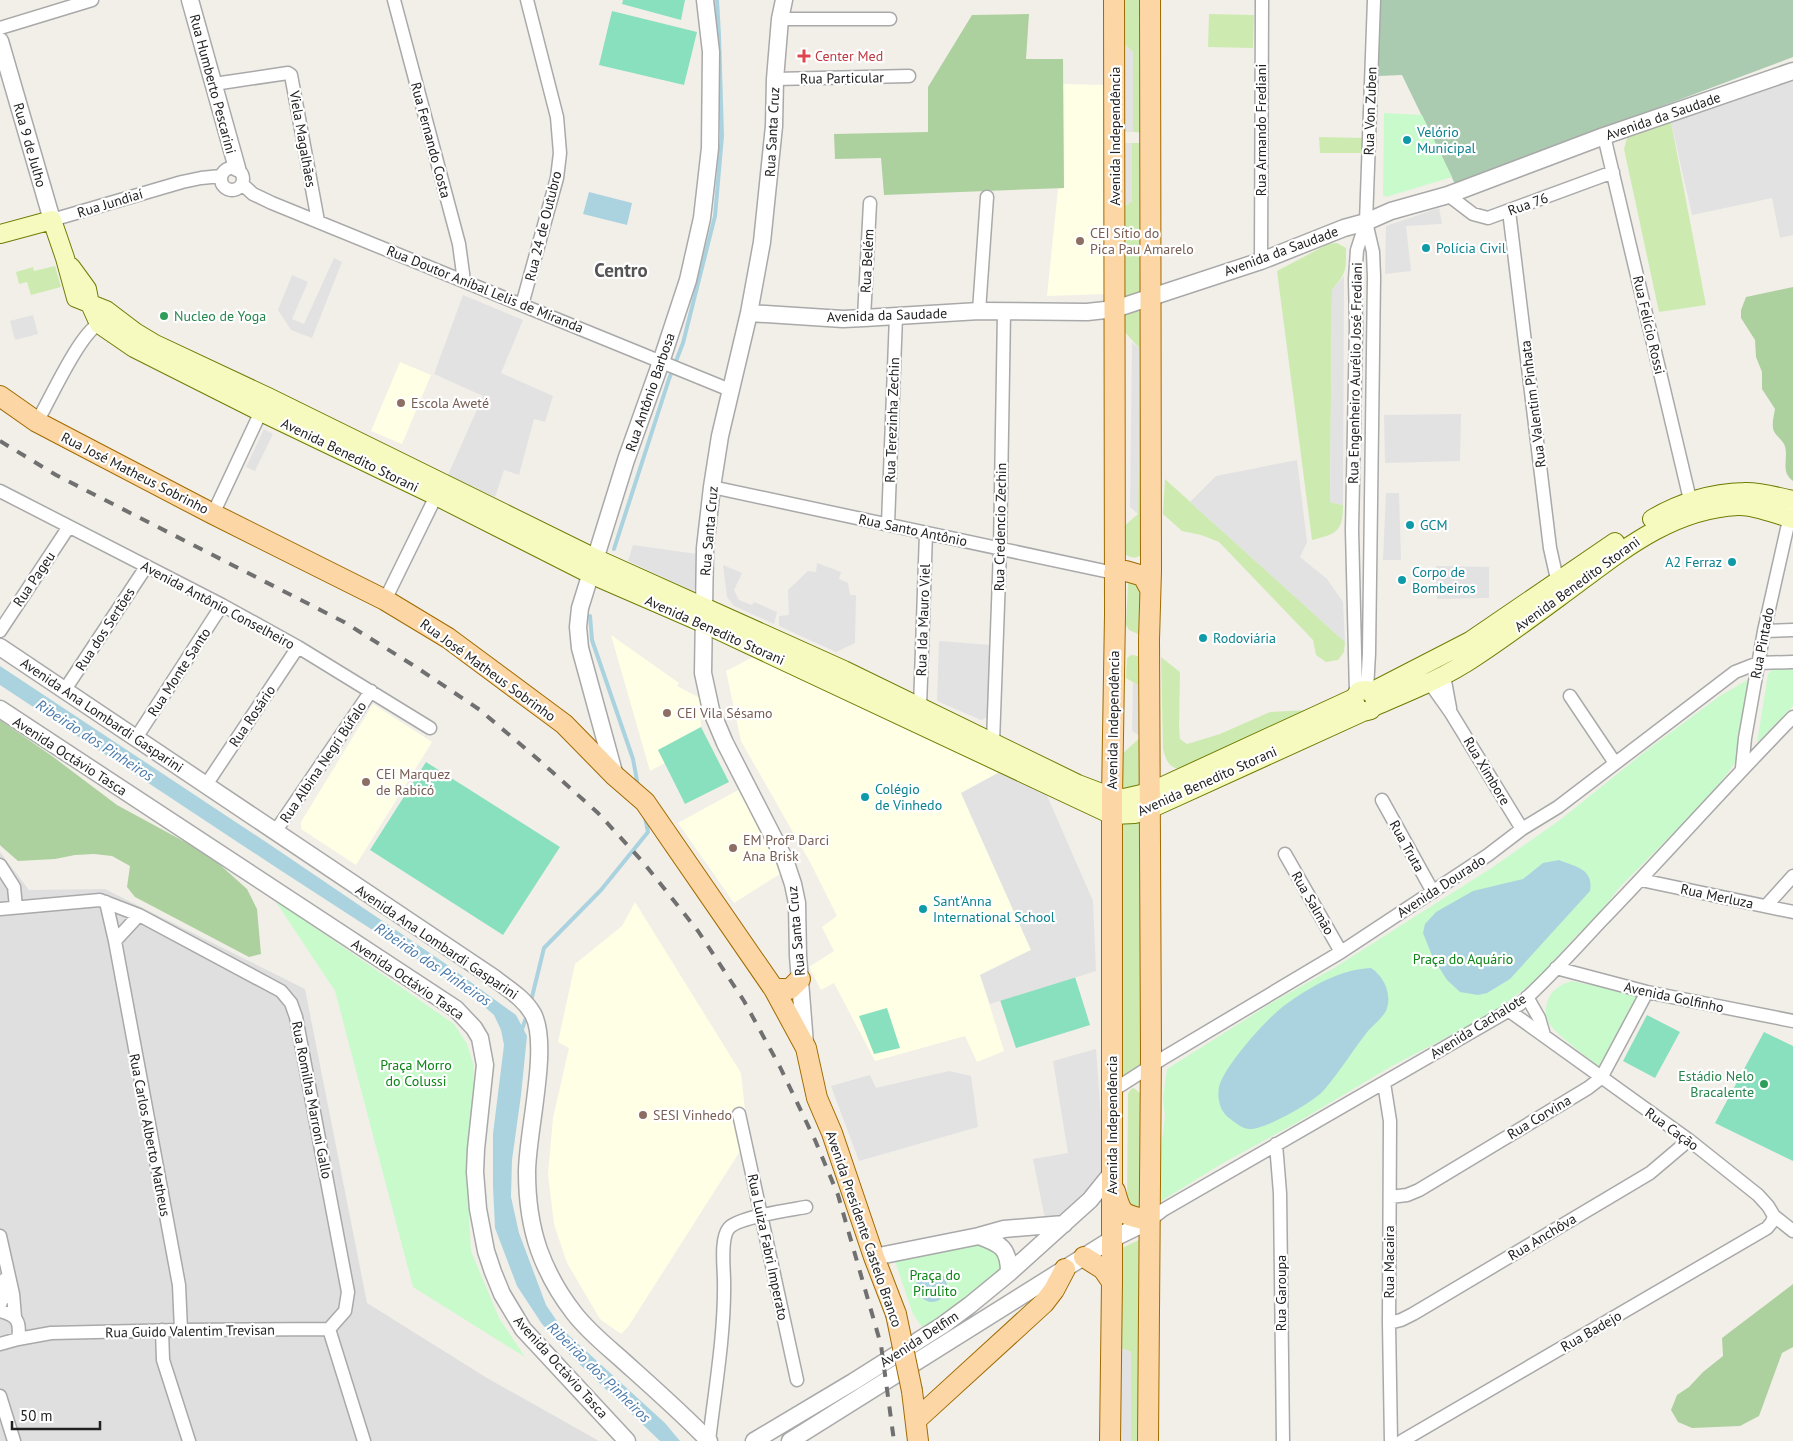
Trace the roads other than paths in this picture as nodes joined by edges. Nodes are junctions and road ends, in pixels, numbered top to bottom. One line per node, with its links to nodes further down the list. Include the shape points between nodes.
1 (92, 0): 13 (street)
2 (190, 0): 18 (street, Rua Humberto Pescarini)
3 (394, 0): 33 (street, Rua Fernando Costa, via 459,244)
4 (527, 0): 36 (street, Rua 24 de Outubro, via 557,117 560,153 558,178)
5 (705, 0): 47 (street, Rua Antônio Barbosa, via 712,52 710,148 702,218 688,280)
6 (784, 0): 11 (street, Rua Santa Cruz)
7 (1114, 0): 37 (main road, Avenida Independência)
8 (1150, 0): 34 (main road)
9 (1262, 0): 32 (street, Rua Armando Frediani)
10 (1374, 0): 30 (street, Rua Von Zuben)
11 (780, 19): 12 (street); 17 (street, Rua Santa Cruz)
12 (890, 19)
13 (0, 28)
14 (0, 40): 28 (street, Rua 9 de Julho)
15 (1793, 71): 19 (street, Avenida da Saudade)
16 (909, 76): 17 (street, Rua Particular)
17 (775, 79): 40 (street, Rua Santa Cruz, via 769,185)
18 (214, 84): 20 (street, Rua Humberto Pescarini); 29 (street, Viela Magalhães, via 291,75)
19 (1604, 136): 21 (street, Rua Felício Rossi); 24 (street, Avenida da Saudade)
20 (237, 168): 22 (street, via 227,168); 23 (street, via 242,173)
21 (1613, 172): 27 (street, Rua 76); 55 (street, Rua Felício Rossi)
22 (221, 176): 23 (street, via 227,189 234,190); 28 (street, Rua Jundiaí, via 182,182)
23 (242, 184): 29 (street, Rua Doutor Aníbal Lelis de Miranda, via 253,194)
24 (1448, 195): 27 (street, Rua 76, via 1480,217 1488,218); 30 (street, Avenida da Saudade, via 1391,211)
25 (987, 197): 38 (street)
26 (870, 203): 42 (street, Rua Belém)
27 (1509, 211): 65 (street, Rua Valentim Pinhata, via 1550,548)
28 (52, 220): 31 (main road, Rua Jundiaí); 35 (main road, Avenida Benedito Storani, via 75,296)
29 (318, 221): 33 (street, Rua Doutor Aníbal Lelis de Miranda)
30 (1366, 222): 32 (street, Avenida da Saudade); 44 (street, Rua Engenheiro Aurélio José Frediani, via 1357,250 1354,279); 45 (street, Rua Engenheiro Aurélio José Frediani, via 1373,252)
31 (0, 234)
32 (1261, 261): 34 (street, Avenida da Saudade)
33 (464, 281): 36 (street, Rua Doutor Aníbal Lelis de Miranda)
34 (1150, 297): 37 (street, Avenida da Saudade); 66 (main road)
35 (90, 304): 43 (main road, Avenida Benedito Storani); 46 (street, via 90,322); 50 (main road, Avenida Benedito Storani, via 106,310 155,344)
36 (522, 305): 47 (street, Rua Doutor Aníbal Lelis de Miranda)
37 (1115, 309): 39 (street, Avenida da Saudade); 64 (main road, Avenida Independência)
38 (979, 311): 39 (street, Avenida da Saudade); 41 (street, Avenida da Saudade)
39 (1004, 312): 61 (street, Rua Credencio Zechin)
40 (749, 313): 42 (street, Avenida da Saudade); 48 (street, Rua Santa Cruz)
41 (896, 316): 42 (street, Avenida da Saudade); 58 (street, Rua Terezinha Zechin)
42 (864, 318)
43 (99, 324): 46 (street); 50 (main road, Avenida Benedito Storani, via 134,348)
44 (1356, 326): 45 (street); 83 (street, Rua Engenheiro Aurélio José Frediani, via 1352,530)
45 (1374, 326): 83 (street, Rua Engenheiro Aurélio José Frediani, via 1369,653)
46 (80, 343): 51 (street)
47 (662, 362): 48 (street, Rua Doutor Aníbal Lelis de Miranda); 62 (street, Rua Antônio Barbosa)
48 (730, 390): 52 (street, Rua Santa Cruz)
49 (0, 396): 51 (main road, Rua José Matheus Sobrinho)
50 (265, 404): 53 (main road, Avenida Benedito Storani); 57 (street)
51 (37, 422): 57 (main road, Rua José Matheus Sobrinho)
52 (712, 487): 58 (street, Rua Santo Antônio); 69 (street, Rua Santa Cruz, via 705,548)
53 (439, 490): 62 (main road, Avenida Benedito Storani); 67 (street)
54 (0, 491): 59 (street, Avenida Antônio Conselheiro)
55 (1692, 508): 56 (main road, Avenida Benedito Storani, via 1744,492 1765,494); 65 (main road, Avenida Benedito Storani, via 1659,514)
56 (1792, 510): 73 (street, Rua Pintado)
57 (213, 514): 67 (main road, Rua José Matheus Sobrinho)
58 (888, 524): 60 (street, Rua Santo Antônio)
59 (68, 528): 63 (street, Avenida Antônio Conselheiro); 72 (street, Rua Pageu)
60 (926, 533): 61 (street, Rua Santo Antônio); 84 (street, Rua Ida Mauro Viel)
61 (1000, 549): 64 (street, Rua Santo Antônio); 90 (street, Rua Credencio Zechin)
62 (592, 566): 69 (main road, Avenida Benedito Storani); 93 (street, Rua Antônio Barbosa, via 580,608 580,648)
63 (146, 567): 68 (street, Avenida Antônio Conselheiro); 80 (street, Rua dos Sertões)
64 (1114, 572): 66 (main road, via 1143,576); 70 (main road, Avenida Independência)
65 (1559, 588): 79 (main road, Avenida Benedito Storani, via 1475,658); 83 (main road, Avenida Benedito Storani)
66 (1150, 589): 74 (main road)
67 (386, 600): 93 (main road, Rua José Matheus Sobrinho, via 448,638 564,724)
68 (222, 605): 76 (street, Avenida Antônio Conselheiro); 89 (street, Rua Monte Santo)
69 (704, 615): 84 (main road, Avenida Benedito Storani); 87 (main road, Avenida Benedito Storani); 114 (street, Rua Santa Cruz, via 703,673 710,710 785,860 796,903)
70 (1115, 615): 74 (main road, via 1125,634); 97 (main road, Avenida Independência)
71 (1793, 630): 73 (street)
72 (0, 631)
73 (1764, 631): 78 (street, Rua Pintado)
74 (1149, 640): 95 (main road)
75 (0, 647): 80 (street, Avenida Ana Lombardi Gasparini)
76 (298, 647): 81 (street, Avenida Antônio Conselheiro); 94 (street, Rua Rosário)
77 (1793, 662): 78 (street)
78 (1758, 663): 91 (street, Avenida Dourado, via 1735,672); 92 (street, Rua Pintado)
79 (1437, 679): 83 (main road, Avenida Benedito Storani); 98 (street, Rua Ximbore, via 1452,713)
80 (64, 691): 89 (street, Avenida Ana Lombardi Gasparini)
81 (371, 691): 88 (street, Avenida Antônio Conselheiro); 99 (street, Rua Albina Negri Búfalo)
82 (1570, 696): 91 (street)
83 (1364, 699): 95 (main road, Avenida Benedito Storani)
84 (920, 707): 87 (main road); 90 (main road, Avenida Benedito Storani)
85 (0, 709): 162 (street, Avenida Octávio Tasca, via 466,1017 480,1038 485,1065 476,1172 479,1216 493,1272 523,1329)
86 (1793, 717): 92 (street, Avenida Cachalote)
87 (920, 725): 90 (main road, Avenida Benedito Storani)
88 (430, 728)
89 (136, 738): 94 (street, Avenida Ana Lombardi Gasparini)
90 (993, 751): 97 (main road, Avenida Benedito Storani, via 1078,784)
91 (1615, 763): 98 (street, Avenida Dourado, via 1558,807)
92 (1742, 768): 103 (street, Avenida Cachalote)
93 (615, 776): 115 (main road, Rua José Matheus Sobrinho, via 645,802)
94 (206, 785): 99 (street, Avenida Ana Lombardi Gasparini)
95 (1150, 800): 97 (main road, Avenida Benedito Storani, via 1124,798); 122 (main road)
96 (1382, 800): 104 (street, Rua Truta)
97 (1112, 806): 125 (main road, Avenida Independência)
98 (1522, 829): 104 (street, Avenida Dourado)
99 (276, 832): 163 (street, Avenida Ana Lombardi Gasparini, via 523,1000 538,1029 540,1051 527,1172 539,1250 574,1314)
100 (1285, 854): 112 (street, Rua Salmão)
101 (0, 866): 107 (street, via 14,886)
102 (1793, 876): 106 (street)
103 (1641, 880): 106 (street, Rua Merluza); 113 (street, Avenida Cachalote)
104 (1433, 892): 112 (street, Avenida Dourado)
105 (106, 902): 107 (street, Rua Romilha Marroni Gallo, via 85,900); 110 (street, Rua Romilha Marroni Gallo); 111 (street, Rua Carlos Alberto Matheus)
106 (1766, 906): 109 (street, Rua Merluza)
107 (16, 907): 108 (street, Rua Romilha Marroni Gallo)
108 (0, 909)
109 (1793, 912)
110 (139, 915): 111 (street); 150 (street, Rua Romilha Marroni Gallo, via 281,991 291,1003 348,1292 345,1311)
111 (115, 941): 152 (street, Rua Carlos Alberto Matheus, via 179,1285)
112 (1341, 952): 122 (street, Avenida Dourado)
113 (1556, 968): 116 (street, Avenida Golfinho); 117 (street, Avenida Cachalote)
114 (800, 979): 115 (main road, via 790,989); 121 (street, Rua Santa Cruz)
115 (774, 989): 121 (main road, Rua José Matheus Sobrinho)
116 (1647, 992): 119 (street, Avenida Golfinho); 123 (street, Rua Corvina)
117 (1527, 997): 118 (street, Avenida Cachalote); 120 (street)
118 (1508, 1010): 120 (street, Rua Cação); 124 (street, Avenida Cachalote)
119 (1793, 1021)
120 (1544, 1034): 123 (street, Rua Cação)
121 (806, 1048): 140 (main road, Avenida Presidente Castelo Branco, via 817,1098)
122 (1151, 1066): 125 (street, Avenida Dourado); 134 (main road)
123 (1601, 1078): 127 (street, Rua Cação); 130 (street, Rua Corvina, via 1419,1190)
124 (1384, 1083): 128 (street, Avenida Cachalote); 130 (street, Rua Macaira, via 1390,1121)
125 (1112, 1091): 129 (main road, Avenida Independência)
126 (739, 1114): 132 (street, Rua Luiza Fabri Imperato)
127 (1689, 1140): 133 (street, Rua Cação, via 1758,1196); 149 (street, Rua Anchôva, via 1650,1173 1412,1314)
128 (1276, 1144): 134 (street, Avenida Cachalote); 169 (street, Rua Garoupa, via 1280,1193)
129 (1112, 1174): 134 (main road, via 1120,1210); 135 (street, Avenida Delfim); 139 (main road, Avenida Independência)
130 (1390, 1197): 149 (street, Rua Macaira)
131 (806, 1207): 132 (street)
132 (761, 1216): 156 (street, Rua Luiza Fabri Imperato); 163 (street, via 736,1223 726,1234 723,1317)
133 (1774, 1216): 136 (street, Rua Cação); 171 (street, Rua Badejo, via 1767,1228)
134 (1149, 1221): 139 (street, Avenida Delfim); 168 (main road)
135 (1064, 1224): 138 (street, via 1004,1229); 144 (street, Avenida Delfim)
136 (1793, 1231)
137 (0, 1236): 142 (street)
138 (979, 1236): 140 (street); 144 (street, via 998,1243 1004,1250)
139 (1112, 1239): 141 (street, Avenida Delfim); 145 (main road, Avenida Independência)
140 (874, 1257): 158 (main road, Avenida Presidente Castelo Branco, bridge, via 896,1314)
141 (1084, 1257): 143 (street, Avenida Delfim); 145 (main road, via 1103,1269)
142 (5, 1264): 146 (street, via 5,1294); 148 (street)
143 (1065, 1269): 158 (main road, via 1044,1303); 165 (street, Avenida Delfim)
144 (1009, 1273): 164 (street, Avenida Delfim, via 943,1325)
145 (1112, 1282): 167 (main road, Avenida Independência)
146 (0, 1304)
147 (0, 1311): 148 (street, Rua Guido Valentim Trevisan)
148 (17, 1321): 153 (street, Rua Guido Valentim Trevisan); 154 (street)
149 (1389, 1323): 170 (street, Rua Macaira)
150 (329, 1329): 152 (street, Rua Guido Valentim Trevisan); 161 (street)
151 (162, 1330): 152 (street, Rua Guido Valentim Trevisan); 153 (street, Rua Guido Valentim Trevisan); 160 (street, via 163,1360)
152 (182, 1330)
153 (51, 1333): 154 (street, Rua Guido Valentim Trevisan)
154 (18, 1339): 155 (street, Rua Guido Valentim Trevisan)
155 (0, 1345)
156 (797, 1380)
157 (0, 1396): 159 (street)
158 (916, 1420): 166 (main road, Avenida Presidente Castelo Branco)
159 (14, 1441)
160 (189, 1441)
161 (364, 1441)
162 (627, 1441)
163 (709, 1441)
164 (754, 1441)
165 (790, 1441)
166 (918, 1441)
167 (1110, 1441)
168 (1148, 1441)
169 (1283, 1441)
170 (1391, 1441)
171 (1402, 1441)

